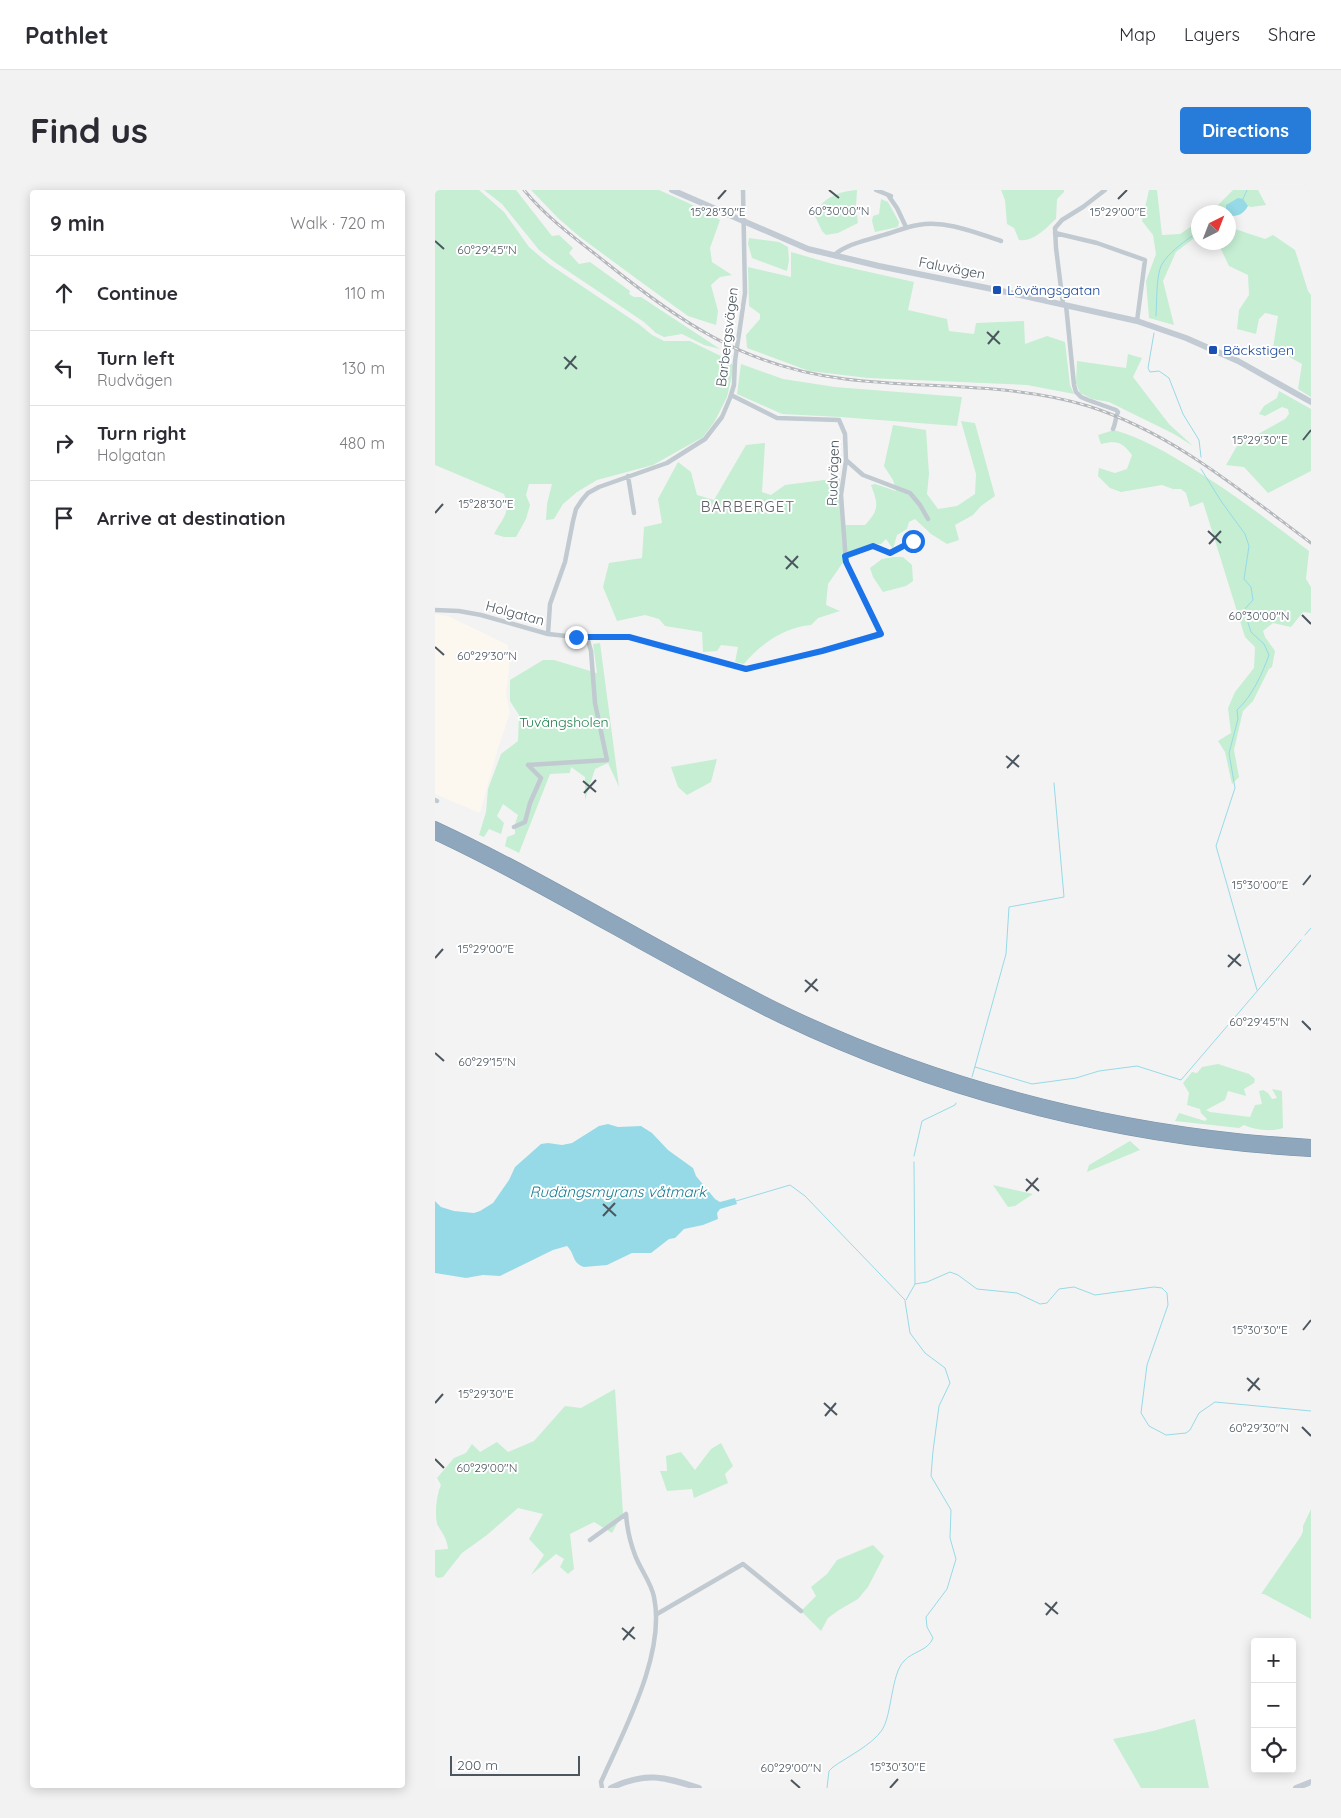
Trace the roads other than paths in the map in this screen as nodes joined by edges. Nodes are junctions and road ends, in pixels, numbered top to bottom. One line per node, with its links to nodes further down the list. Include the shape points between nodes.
1 (671, 190): 5 (street, Faluvägen)
2 (743, 190): 5 (street, Barbergsvägen)
3 (876, 190): 6 (street, via 890,195)
4 (1105, 190): 7 (street, via 1062,220)
5 (744, 222): 9 (street, Faluvägen, via 808,249); 12 (street, Barbergsvägen, via 745,293)
6 (906, 227): 8 (street, via 937,223); 9 (street, via 841,249)
7 (1055, 232): 10 (street); 11 (street, via 1145,260)
8 (1001, 241)
9 (834, 255): 10 (street, Faluvägen)
10 (1064, 304): 11 (street, Faluvägen); 14 (street, via 1073,385 1081,397 1118,412)
11 (1137, 321): 13 (street, Faluvägen, via 1238,361)
12 (731, 395): 15 (street, Rudvägen, via 777,418 839,420 845,434); 16 (street, Barbergsvägen, via 721,417 705,439 667,463)
13 (1311, 402)
14 (1113, 429)
15 (846, 460): 18 (street, via 863,476 910,493); 20 (street, Rudvägen, via 841,495)
16 (628, 476): 17 (street); 22 (street, Barbergsvägen, via 588,493 576,509 565,562 550,604)
17 (635, 513)
18 (928, 520)
19 (913, 541): 20 (street, via 890,553 873,546)
20 (845, 556): 23 (street, Rudvägen)
21 (435, 610): 22 (street, Holgatan, via 481,615)
22 (549, 634): 24 (street, Holgatan)
23 (881, 634): 24 (street, Holgatan, via 746,669 629,637)
24 (587, 637): 26 (street, via 595,703 607,760 528,765 541,778 525,822)
25 (435, 826): 28 (highway, via 536,876 750,994 914,1064 1022,1098 1088,1114 1205,1134)
26 (514, 827)
27 (435, 836): 29 (highway, via 533,884 746,1001 826,1039 911,1072 1019,1106 1093,1124 1204,1143)
28 (1311, 1144)
29 (1311, 1152)
30 (590, 1540): 32 (street, via 626,1514 635,1556 654,1594)
31 (801, 1611): 32 (street, via 743,1564)
32 (657, 1614): 34 (street, via 648,1670 601,1782)
33 (1311, 1782): 37 (street)
34 (602, 1788)
35 (611, 1788): 36 (street, via 627,1780 653,1776)
36 (699, 1788)
37 (1296, 1788)

